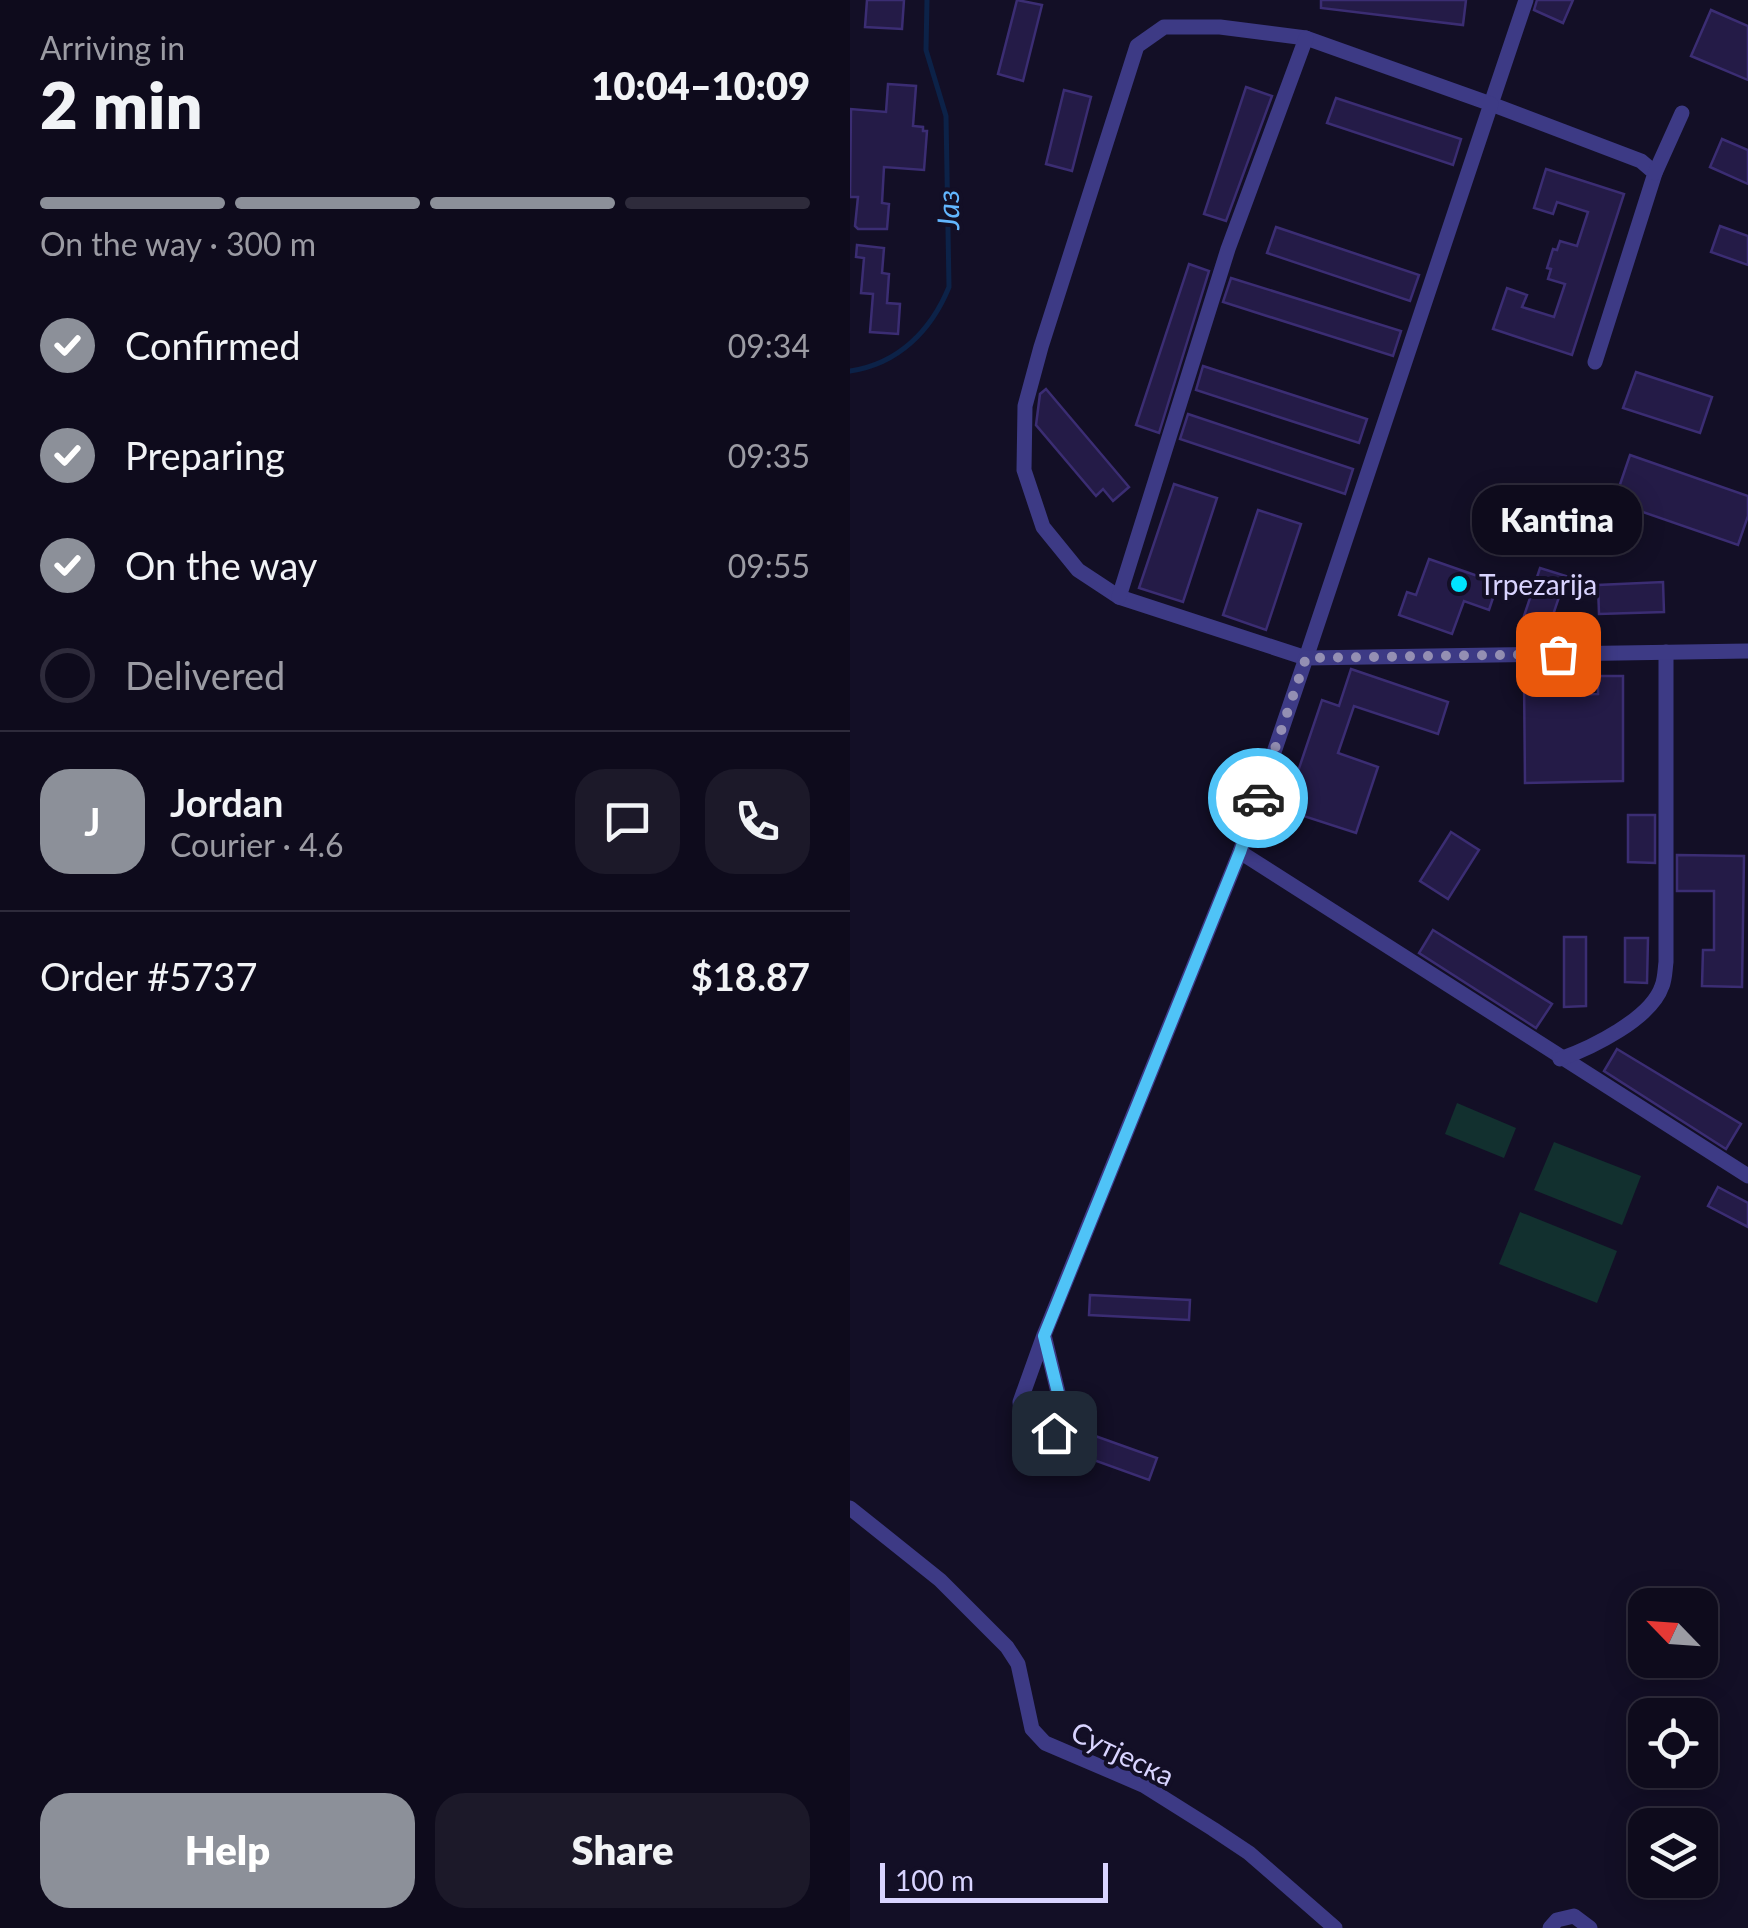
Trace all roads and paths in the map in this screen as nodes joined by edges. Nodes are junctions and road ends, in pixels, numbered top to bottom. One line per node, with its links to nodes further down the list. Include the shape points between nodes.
1 (1526, 0): 3 (street)
2 (1306, 38): 3 (street); 7 (street, via 1228,249); 7 (street, via 1164,27 1137,46 1025,406 1024,470 1043,527 1078,570)
3 (1492, 104): 5 (street, via 1642,161); 10 (street)
4 (1682, 113): 5 (street)
5 (1655, 173): 6 (street)
6 (1595, 362)
7 (1119, 597): 10 (street)
8 (1748, 651): 9 (street)
9 (1666, 652): 10 (street); 12 (street, via 1662,986 1625,1026)
10 (1306, 658): 11 (street)
11 (1240, 852): 12 (street); 14 (street)
12 (1560, 1059): 13 (street)
13 (1748, 1176)
14 (1044, 1336): 14 (street, via 1020,1402 1022,1421 1054,1433 1064,1417)
15 (850, 1508): 16 (street, Сутјеска, via 940,1580 1007,1647 1018,1664 1032,1729 1045,1743 1143,1785 1200,1820)
16 (1335, 1928)
17 (1550, 1928): 18 (street, via 1574,1916)
18 (1590, 1928)

